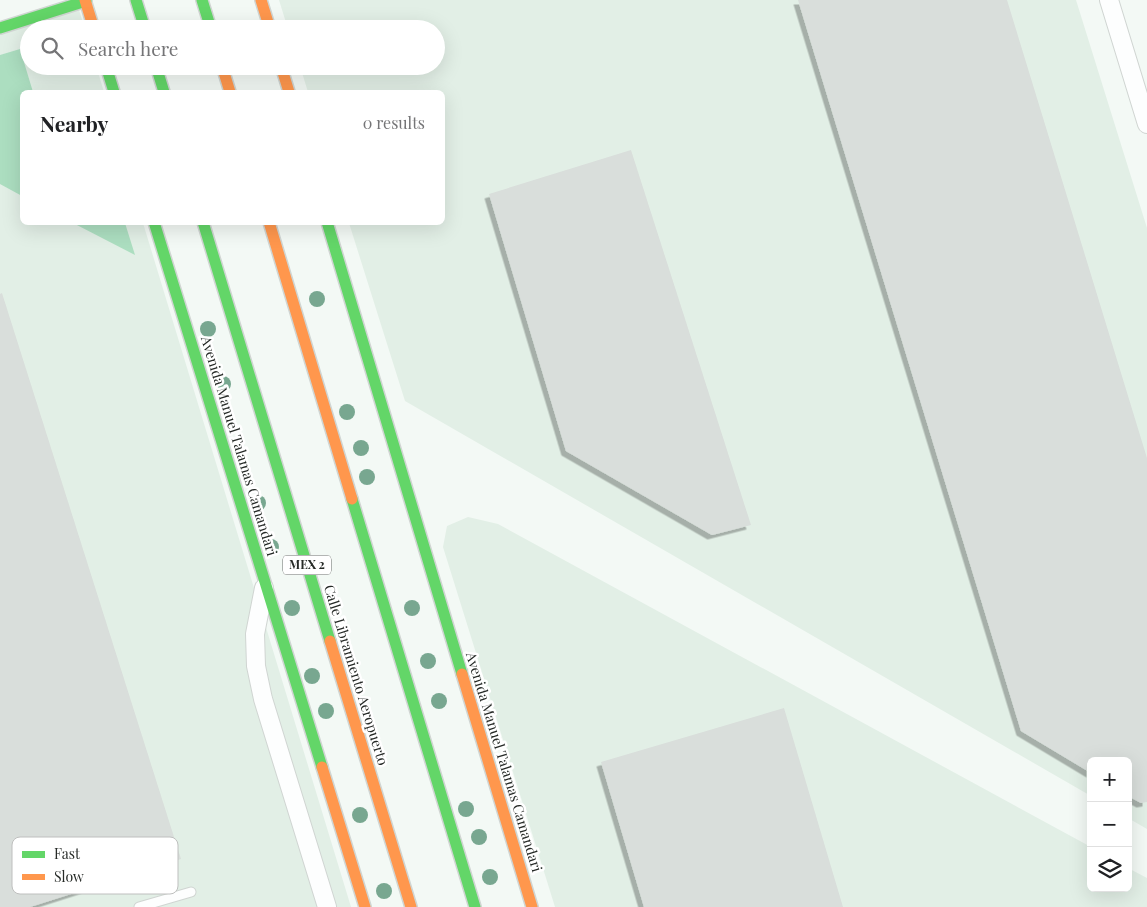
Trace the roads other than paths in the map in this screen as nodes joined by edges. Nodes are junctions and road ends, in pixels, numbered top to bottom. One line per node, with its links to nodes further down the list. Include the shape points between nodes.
1 (136, 0): 8 (main road)
2 (202, 0): 9 (main road)
3 (261, 0): 10 (main road)
4 (1109, 0): 21 (street)
5 (86, 1): 6 (main road); 7 (main road)
6 (25, 20)
7 (91, 20)
8 (142, 20)
9 (208, 20)
10 (267, 20)
11 (20, 22): 12 (main road)
12 (0, 28)
13 (109, 75): 17 (main road)
14 (159, 75): 18 (main road)
15 (225, 75): 19 (main road)
16 (283, 75): 20 (main road)
17 (113, 90)
18 (163, 90)
19 (229, 90)
20 (287, 90)
21 (1147, 124)
22 (155, 225): 26 (main road, Avenida Manuel Talamas Camandari)
23 (205, 225): 31 (main road, Calle Libramiento Aeropuerto / MEX 2)
24 (270, 225): 32 (main road)
25 (328, 225): 33 (main road, Avenida Manuel Talamas Camandari)
26 (265, 582): 29 (street, via 256,634 256,666 263,699); 30 (main road, Avenida Manuel Talamas Camandari)
27 (191, 892): 28 (lane)
28 (139, 907)
29 (327, 907)
30 (365, 907)
31 (411, 907)
32 (475, 907)
33 (532, 907)

